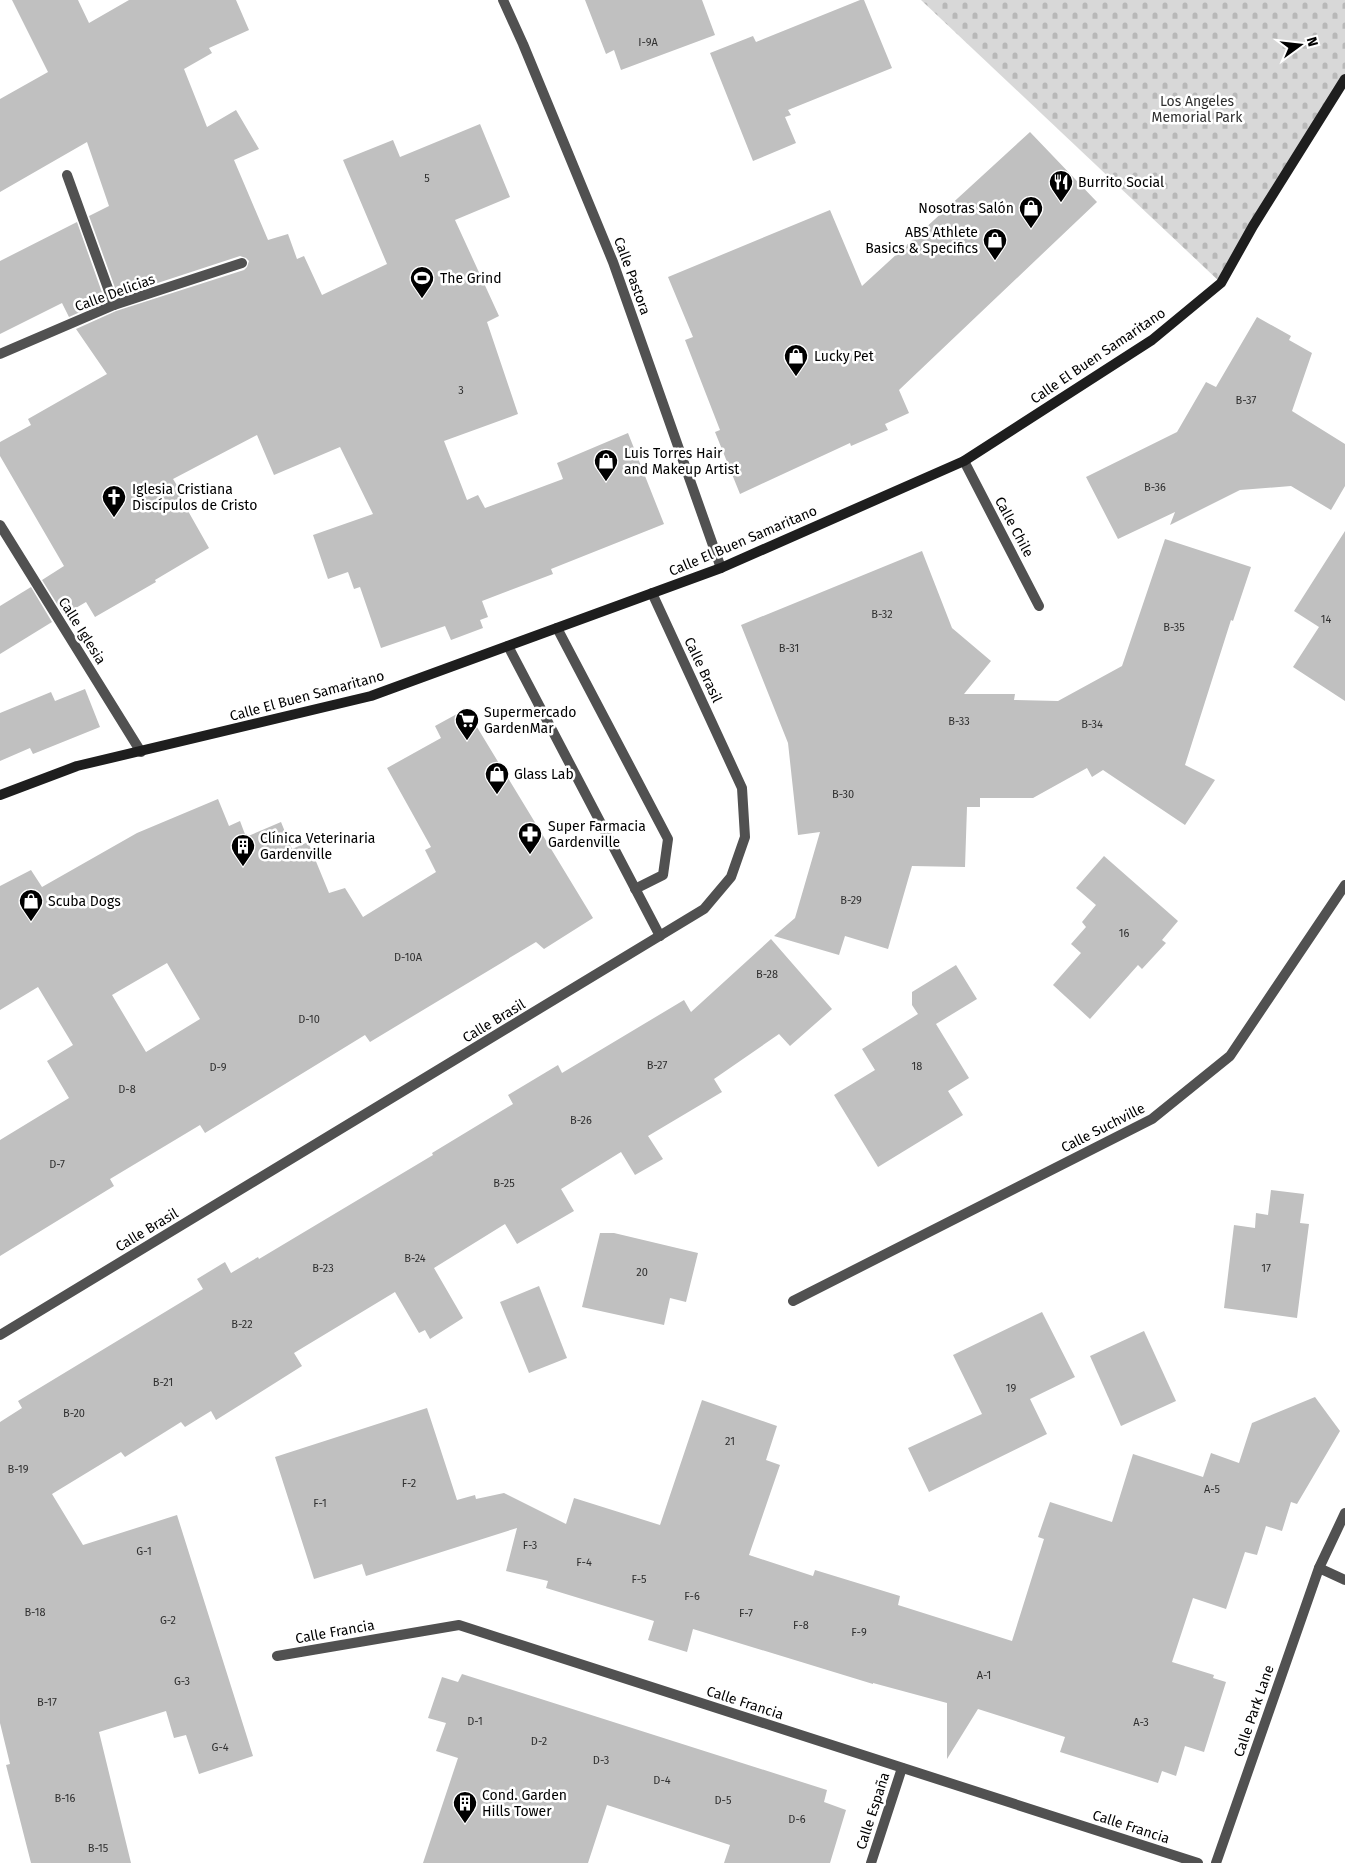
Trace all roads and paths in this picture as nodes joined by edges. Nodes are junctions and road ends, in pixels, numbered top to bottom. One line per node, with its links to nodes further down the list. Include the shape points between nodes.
1 (503, 0): 9 (street, Calle Pastora, via 613,262)
2 (1345, 79): 7 (street, Calle El Buen Samaritano, via 1221,283 1152,340)
3 (67, 175): 5 (street)
4 (242, 263): 5 (street, Calle Delicias)
5 (114, 305): 6 (street, Calle Delicias)
6 (0, 354)
7 (964, 461): 9 (street, Calle El Buen Samaritano); 11 (street, Calle Chile)
8 (0, 525): 14 (street, Calle Iglesia)
9 (721, 568): 10 (street, Calle El Buen Samaritano)
10 (652, 593): 12 (street, Calle El Buen Samaritano); 18 (street, Calle Brasil, via 742,788 745,837 731,877 704,909)
11 (1039, 606)
12 (557, 628): 13 (street, Calle El Buen Samaritano); 17 (street, via 668,839 664,875)
13 (508, 646): 14 (street, Calle El Buen Samaritano, via 371,696); 17 (street)
14 (141, 752): 15 (street, Calle El Buen Samaritano, via 77,766)
15 (0, 795)
16 (1345, 884): 19 (street, Calle Suchville, via 1230,1056 1152,1120)
17 (635, 889): 18 (street)
18 (660, 936): 20 (street, Calle Brasil)
19 (793, 1301)
20 (0, 1335)
21 (1345, 1513): 22 (street, Calle Park Lane)
22 (1319, 1568): 23 (street); 28 (street, Calle Park Lane)
23 (1345, 1580)
24 (277, 1656): 25 (street, Calle Francia, via 459,1625)
25 (902, 1768): 26 (street, Calle España); 27 (street, Calle Francia)
26 (871, 1863)
27 (1198, 1863)
28 (1216, 1863)

